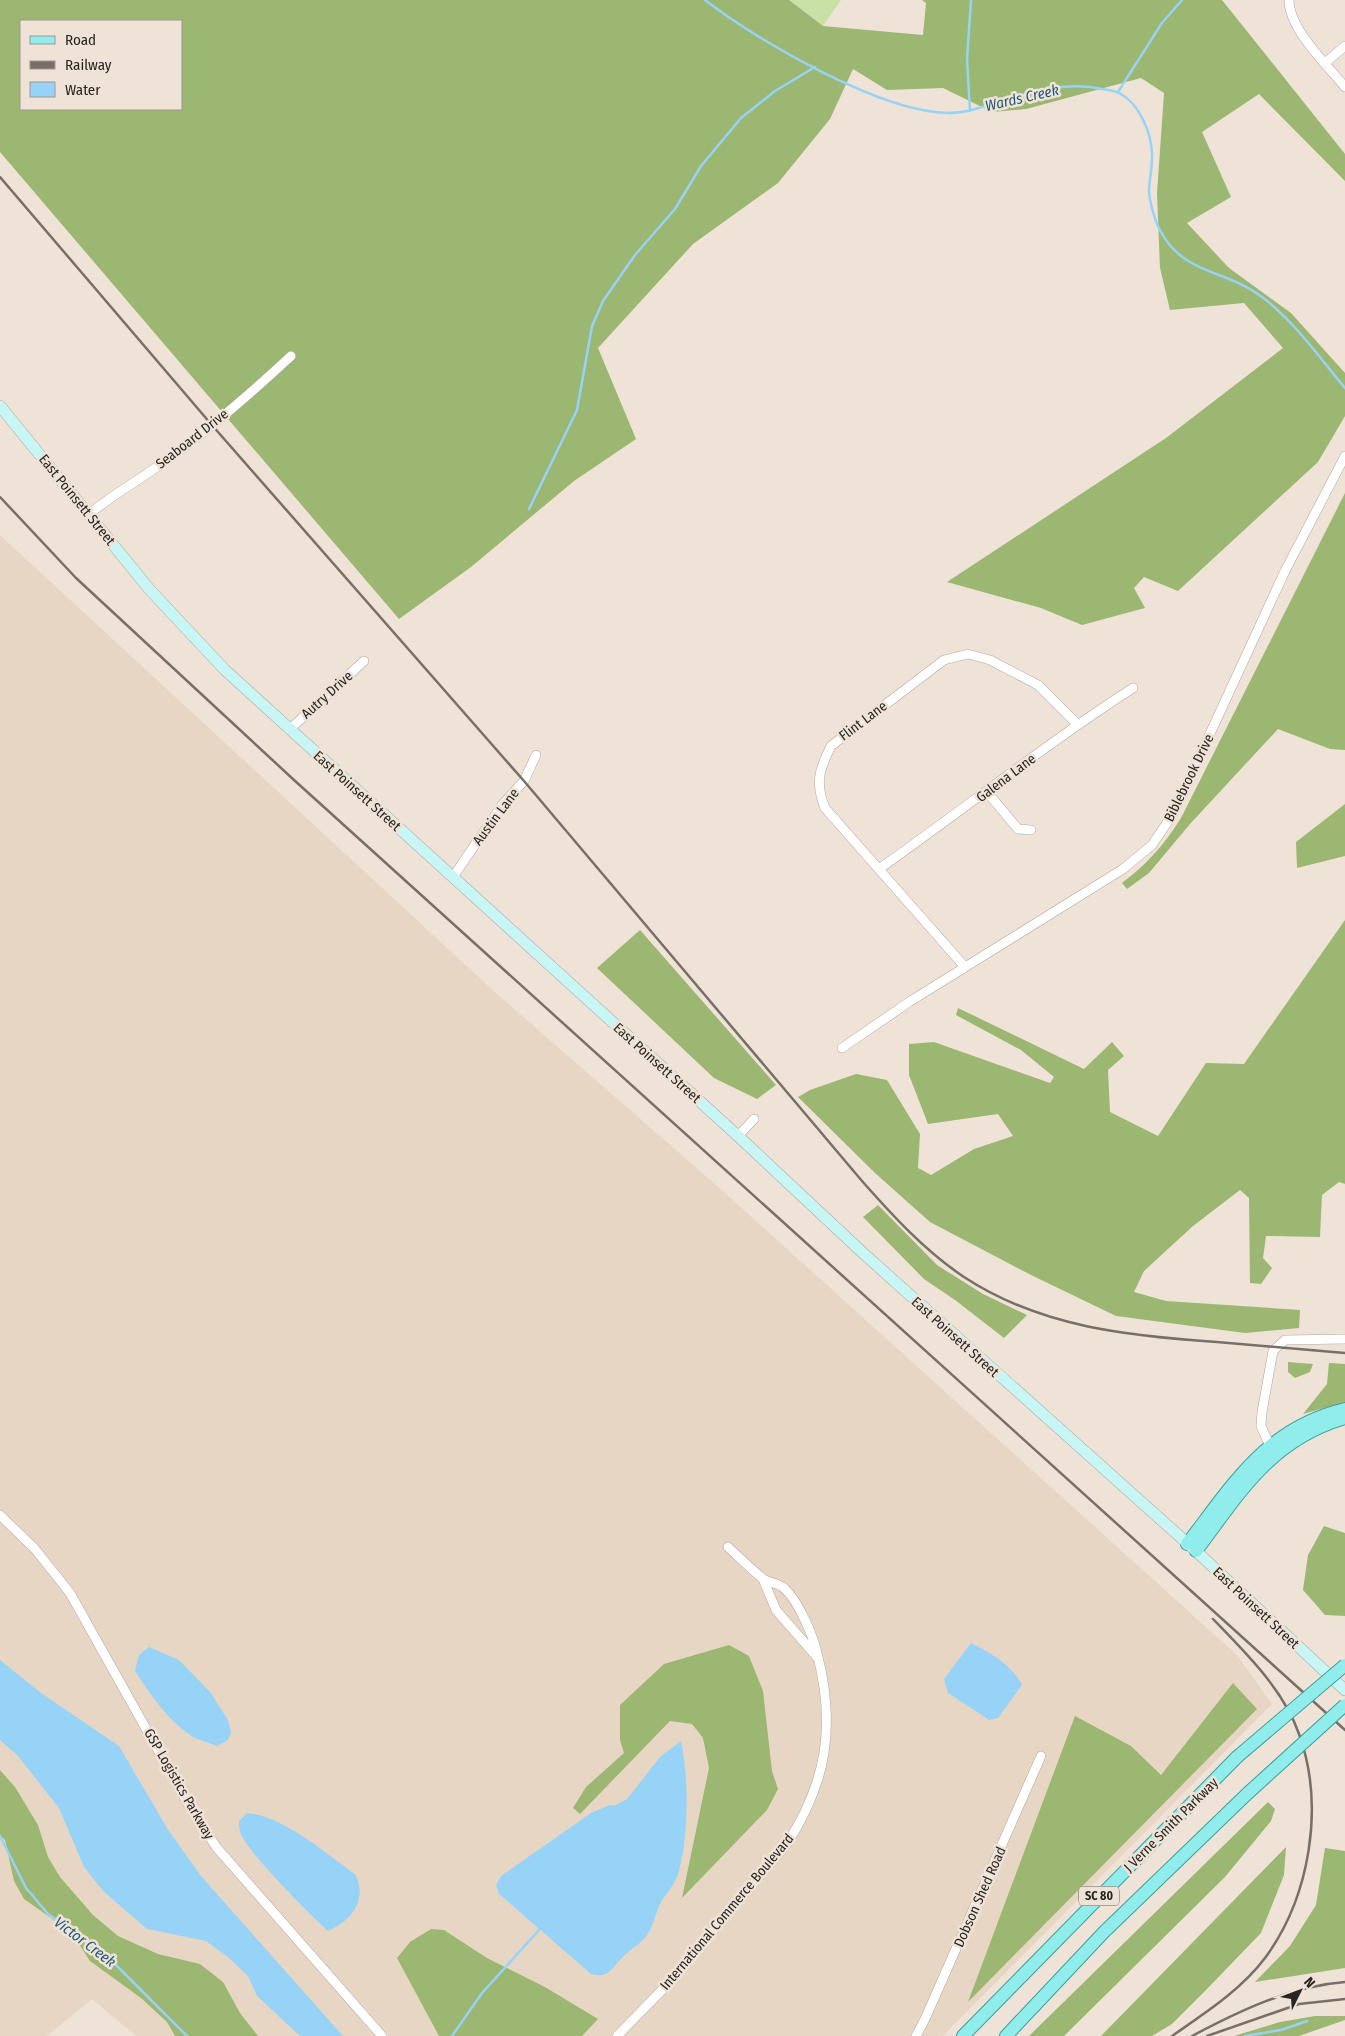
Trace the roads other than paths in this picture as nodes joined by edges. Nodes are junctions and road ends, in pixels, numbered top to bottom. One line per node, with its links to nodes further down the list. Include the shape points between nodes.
1 (1289, 0): 3 (street, via 1296,26)
2 (1345, 46): 3 (street)
3 (1325, 63): 4 (street)
4 (1345, 87)
5 (290, 356): 8 (street, Seaboard Drive, via 204,430)
6 (0, 406): 8 (main road, East Poinsett Street)
7 (1345, 456): 18 (street, Biblebrook Drive, via 1285,571 1164,830 1152,845 1123,869)
8 (88, 515): 12 (main road, East Poinsett Street, via 193,637)
9 (364, 661): 12 (street, Autry Drive)
10 (1133, 688): 11 (street, Galena Lane)
11 (1078, 724): 14 (street, Galena Lane); 16 (street, Flint Lane, via 1038,685 990,660 968,654 944,660 831,746 822,765 818,790 825,808)
12 (290, 729): 17 (main road, East Poinsett Street)
13 (536, 755): 17 (street, Austin Lane, via 524,781 502,805)
14 (987, 792): 15 (street, via 1018,829); 16 (street, Galena Lane)
15 (1031, 830)
16 (879, 869): 18 (street, Flint Lane)
17 (452, 878): 21 (main road, East Poinsett Street)
18 (965, 967): 19 (street, Biblebrook Drive)
19 (842, 1048)
20 (754, 1119): 21 (street)
21 (738, 1136): 28 (main road, East Poinsett Street, via 870,1260)
22 (1345, 1339): 25 (street, via 1291,1339 1280,1343 1273,1351 1262,1412 1262,1426)
23 (1345, 1409): 25 (main road, via 1309,1420)
24 (1345, 1418): 25 (main road, via 1312,1429)
25 (1272, 1450): 28 (main road, via 1255,1458)
26 (0, 1515): 35 (street, GSP Logistics Parkway, via 35,1548 70,1593 208,1835 232,1867)
27 (728, 1547): 29 (street, International Commerce Boulevard)
28 (1192, 1547): 32 (main road, East Poinsett Street)
29 (763, 1579): 30 (street, International Commerce Boulevard, via 776,1610); 30 (street, International Commerce Boulevard, via 785,1589 811,1630)
30 (819, 1659): 36 (street, International Commerce Boulevard, via 826,1690 828,1725 824,1761 801,1822 786,1845 666,1986)
31 (1345, 1665): 38 (main road, J Verne Smith Parkway / SC 80, bridge, via 1238,1757)
32 (1345, 1690)
33 (1345, 1705): 39 (main road, SC 80, bridge, via 1104,1932)
34 (1041, 1756): 37 (street, Dobson Shed Road)
35 (382, 2036)
36 (617, 2036)
37 (916, 2036)
38 (963, 2036)
39 (1006, 2036)

